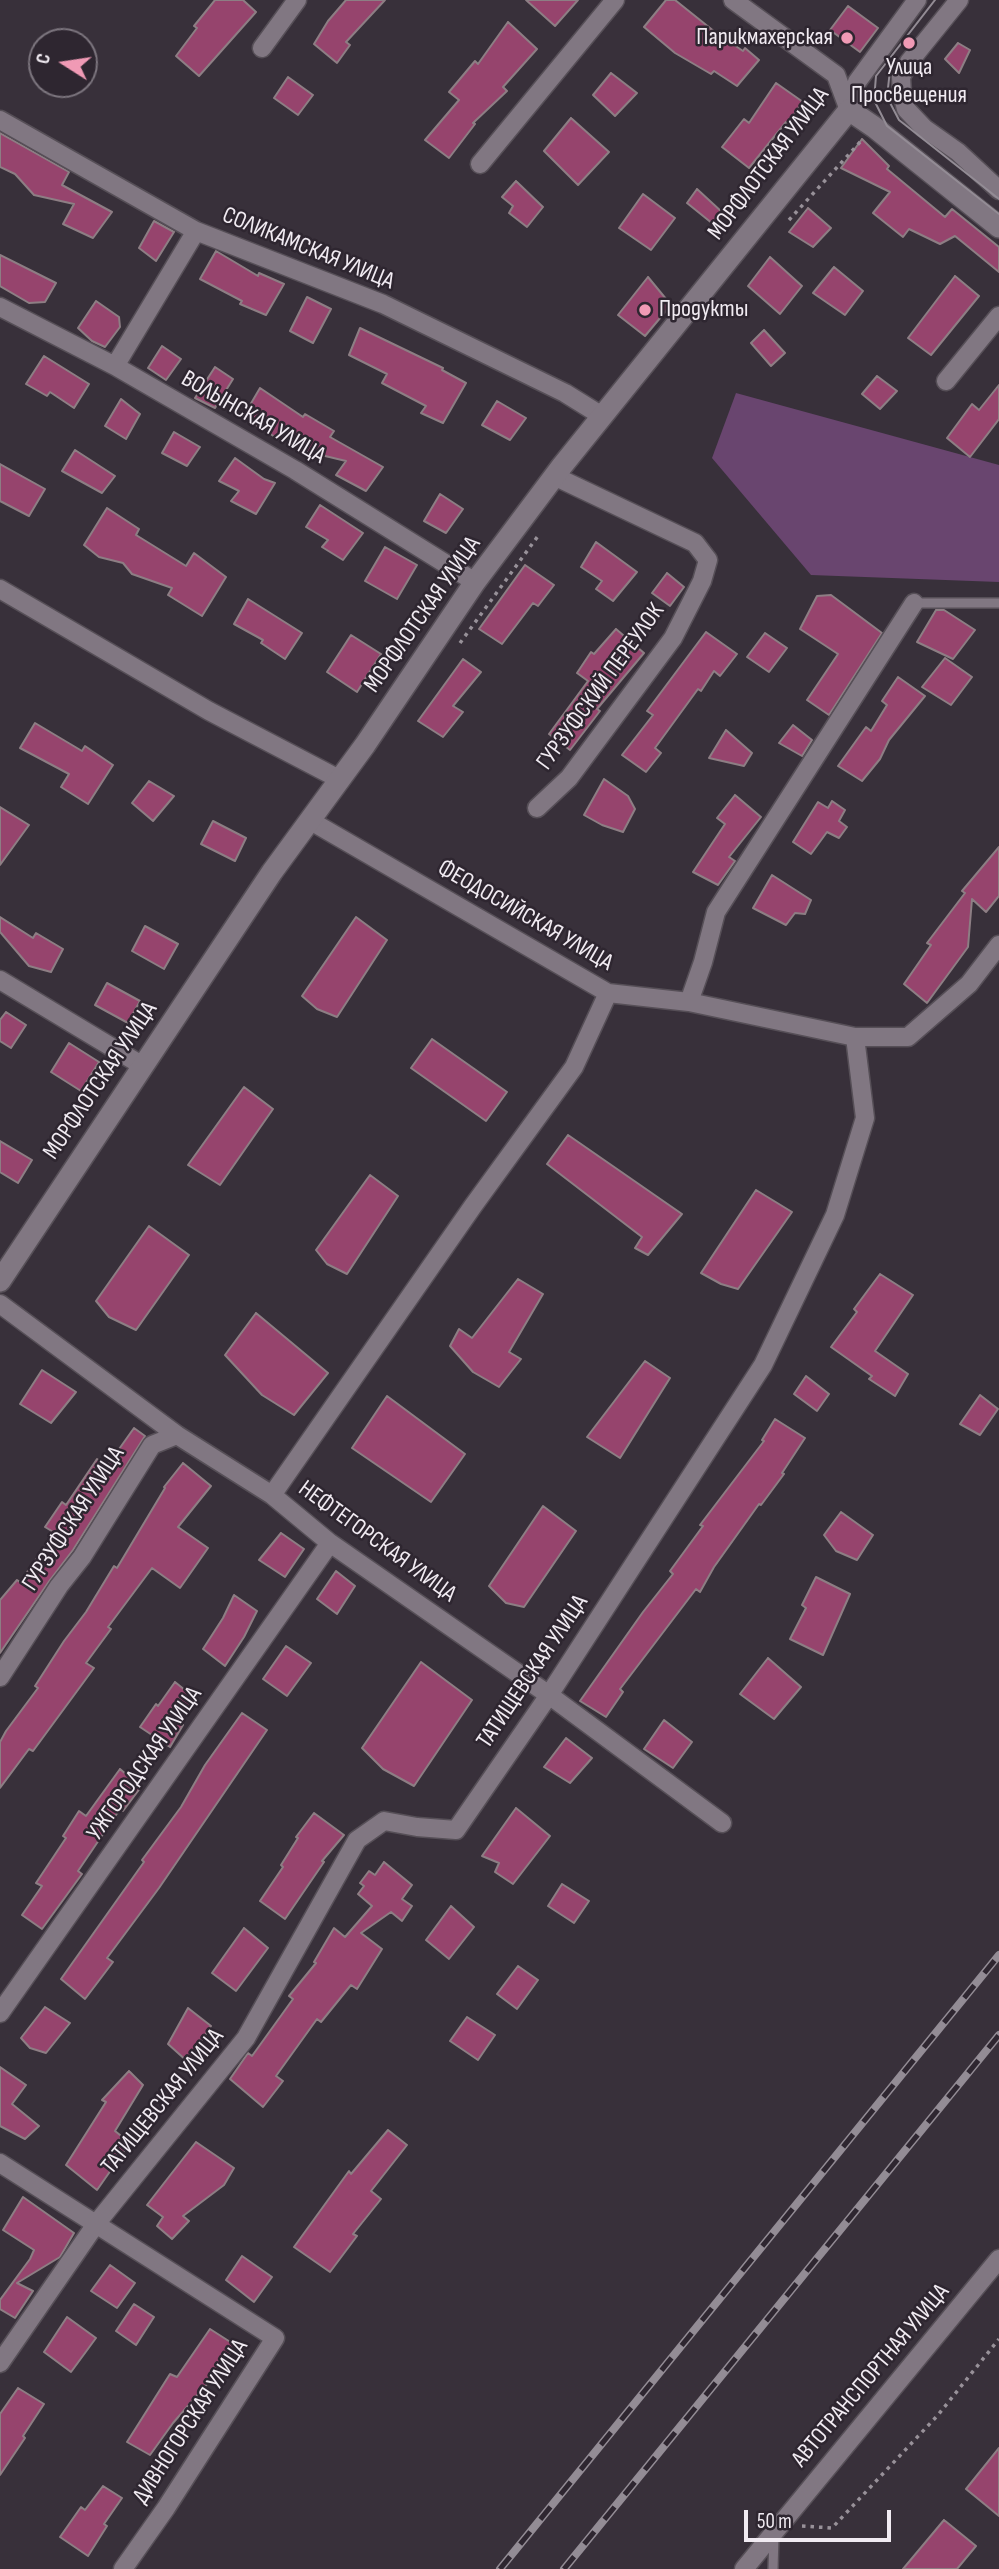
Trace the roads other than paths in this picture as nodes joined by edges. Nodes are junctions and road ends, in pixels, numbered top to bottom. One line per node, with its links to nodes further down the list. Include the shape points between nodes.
1 (297, 0): 6 (street)
2 (615, 0): 9 (street)
3 (733, 0): 7 (street, via 836,75)
4 (917, 0): 7 (street, МОРФЛОТСКАЯ УЛИЦА, via 857,82)
5 (959, 0): 10 (street, via 901,77 906,109)
6 (262, 48)
7 (849, 110): 11 (street); 17 (street, МОРФЛОТСКАЯ УЛИЦА)
8 (0, 120): 12 (street, СОЛИКАМСКАЯ УЛИЦА)
9 (480, 164)
10 (999, 190)
11 (999, 227)
12 (196, 231): 15 (street); 17 (street, СОЛИКАМСКАЯ УЛИЦА, via 383,304 565,393)
13 (0, 307): 15 (street, ВОЛЫНСКАЯ УЛИЦА)
14 (999, 316): 16 (street)
15 (115, 366): 19 (street, ВОЛЫНСКАЯ УЛИЦА)
16 (946, 381)
17 (602, 416): 18 (street, МОРФЛОТСКАЯ УЛИЦА)
18 (554, 476): 19 (street, МОРФЛОТСКАЯ УЛИЦА); 24 (street, ГУРЗУФСКИЙ ПЕРЕУЛОК, via 695,543 708,560 673,638 569,778)
19 (475, 582): 23 (street, МОРФЛОТСКАЯ УЛИЦА)
20 (0, 589): 23 (street, via 209,711)
21 (914, 603): 22 (lane); 29 (street, via 716,912)
22 (999, 603)
23 (339, 779): 25 (street, МОРФЛОТСКАЯ УЛИЦА)
24 (537, 808)
25 (309, 820): 28 (street, ФЕОДОСИЙСКАЯ УЛИЦА); 31 (street, МОРФЛОТСКАЯ УЛИЦА)
26 (999, 945): 30 (street, via 969,984 908,1037)
27 (0, 979): 31 (street)
28 (608, 993): 29 (street, ФЕОДОСИЙСКАЯ УЛИЦА); 35 (street, via 574,1067)
29 (689, 1002): 30 (street, ФЕОДОСИЙСКАЯ УЛИЦА)
30 (855, 1037): 38 (street, ТАТИЩЕВСКАЯ УЛИЦА, via 865,1118 835,1214 763,1365)
31 (143, 1066): 32 (street, МОРФЛОТСКАЯ УЛИЦА)
32 (0, 1281)
33 (0, 1304): 34 (street, НЕФТЕГОРСКАЯ УЛИЦА)
34 (177, 1435): 35 (street, НЕФТЕГОРСКАЯ УЛИЦА); 37 (street, ГУРЗУФСКАЯ УЛИЦА, via 152,1445)
35 (272, 1495): 36 (street, НЕФТЕГОРСКАЯ УЛИЦА)
36 (330, 1543): 38 (street, НЕФТЕГОРСКАЯ УЛИЦА); 40 (street, УЖГОРОДСКАЯ УЛИЦА)
37 (0, 1677)
38 (549, 1695): 39 (street, НЕФТЕГОРСКАЯ УЛИЦА); 42 (street, ТАТИЩЕВСКАЯ УЛИЦА, via 456,1830 384,1821 357,1840 246,2038)
39 (723, 1823)
40 (0, 2013)
41 (0, 2163): 42 (street)
42 (96, 2224): 44 (street, ТАТИЩЕВСКАЯ УЛИЦА); 46 (street, ДИВНОГОРСКАЯ УЛИЦА, via 275,2338)
43 (999, 2259): 45 (street, АВТОТРАНСПОРТНАЯ УЛИЦА)
44 (0, 2363)
45 (777, 2528): 47 (street, АВТОТРАНСПОРТНАЯ УЛИЦА); 48 (lane)
46 (123, 2569)
47 (744, 2569)
48 (773, 2569)

